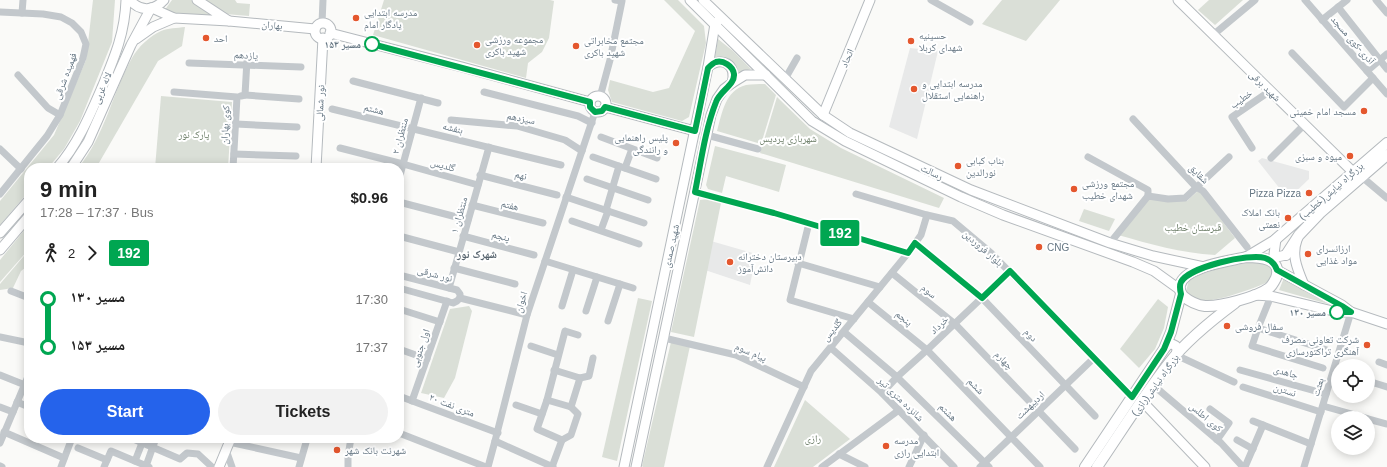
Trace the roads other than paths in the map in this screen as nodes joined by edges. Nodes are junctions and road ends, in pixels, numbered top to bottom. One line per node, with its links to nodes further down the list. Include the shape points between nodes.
1 (23, 0): 20 (street)
2 (126, 0): 90 (main road, لاله غربی, via 126,18 114,58 90,115 74,146)
3 (130, 0): 18 (main road, بهاران, via 139,7)
4 (164, 0): 18 (main road)
5 (197, 0): 24 (main road, بهاران)
6 (324, 0): 27 (street)
7 (621, 0): 52 (street, via 610,60)
8 (690, 0): 25 (main road, رسالت)
9 (703, 0): 25 (main road, رسالت)
10 (870, 0): 62 (main road, اتحاد)
11 (931, 0): 26 (street)
12 (1178, 0): 29 (main road, شهید برقی)
13 (1255, 0): 29 (street)
14 (1305, 0): 23 (street, آذری-کوی مسجد)
15 (1347, 0): 17 (street)
16 (1376, 0): 21 (street)
17 (1338, 7): 23 (street); 34 (street)
18 (151, 8): 22 (main road, بهاران); 30 (main road, لاله غربی)
19 (0, 12): 20 (street, فهمیده شرقی)
20 (22, 13): 61 (street, فهمیده شرقی, via 61,17 81,32 86,44)
21 (1387, 13)
22 (174, 18): 24 (main road, بهاران); 30 (main road, via 153,27)
23 (1322, 20): 40 (street, آذری-کوی مسجد)
24 (229, 21): 27 (main road, بهاران)
25 (718, 21): 38 (main road, شهید صمدی); 42 (main road, رسالت); 44 (main road, رسالت)
26 (970, 22)
27 (319, 26): 28 (main road, via 328,26); 28 (main road, via 317,36)
28 (327, 35): 56 (main road, via 462,67); 93 (main road, نور شمالی)
29 (1213, 35): 47 (main road, شهید برقی)
30 (131, 45): 91 (main road, لاله غربی, via 88,142)
31 (1292, 53): 43 (street, via 1344,107)
32 (1387, 54): 34 (street)
33 (797, 58): 44 (street)
34 (1380, 60): 39 (street); 40 (street)
35 (247, 62): 36 (street, یازدهم); 37 (street, یازدهم); 51 (street)
36 (189, 63)
37 (301, 67)
38 (708, 68): 46 (main road, via 714,62 728,64 733,69); 70 (main road, شهید صمدی)
39 (1387, 69)
40 (1367, 71): 43 (street, آذری-کوی مسجد)
41 (18, 75): 61 (street, via 48,108)
42 (766, 75): 46 (main road, شهید صمدی, via 745,75); 153 (main road, رسالت, via 812,121 862,150 1003,215)
43 (1373, 78): 50 (street, آذری-کوی مسجد)
44 (786, 79): 62 (main road, رسالت)
45 (353, 81): 54 (street)
46 (732, 83): 71 (main road, شهید صمدی, via 717,99)
47 (1270, 91): 67 (main road, شهید برقی); 76 (street, خطیب, via 1232,117)
48 (174, 92): 53 (street, کوی بهاران)
49 (484, 92): 65 (street, via 578,116)
50 (1387, 94)
51 (245, 95): 53 (street); 55 (street)
52 (600, 96): 56 (main road); 58 (main road)
53 (237, 97): 66 (street, کوی بهاران)
54 (421, 98): 57 (street); 69 (street, منتظران ۲)
55 (299, 99)
56 (590, 102): 60 (main road, via 590,107)
57 (438, 103)
58 (605, 107): 60 (main road, via 602,111); 70 (main road)
59 (332, 109): 69 (street, هشتم)
60 (595, 112): 65 (street, اخوان)
61 (60, 115): 89 (street, فهمیده شرقی)
62 (823, 115): 135 (main road, رسالت, via 850,133 971,190)
63 (1133, 119): 107 (street, شقایق)
64 (451, 120): 80 (street, سیزدهم, via 517,126 565,140)
65 (592, 123): 80 (street, اخوان)
66 (236, 124): 68 (street); 81 (street, کوی بهاران)
67 (1304, 124): 88 (street); 101 (main road, شهید برقی)
68 (297, 127)
69 (413, 128): 74 (street, بنفشه); 95 (street, منتظران ۲)
70 (695, 131): 143 (main road, شهید صمدی)
71 (707, 135): 79 (street); 109 (main road, شهید صمدی)
72 (601, 137): 78 (street)
73 (1387, 143): 101 (highway, بزرگراه نیایش(خطیب))
74 (488, 147): 98 (street); 102 (street, منتظران ۱)
75 (340, 148): 94 (street)
76 (1252, 148)
77 (0, 149): 100 (street)
78 (632, 149): 87 (street); 99 (street)
79 (758, 149)
80 (582, 151): 114 (street, اخوان)
81 (234, 154): 83 (street); 92 (street, کوی بهاران)
82 (1387, 155): 103 (highway, بزرگراه نیایش(خطیب))
83 (296, 156)
84 (593, 157): 99 (street)
85 (1088, 157): 113 (street, via 1148,190)
86 (1229, 157): 107 (street)
87 (657, 158)
88 (1271, 158)
89 (25, 163)
90 (61, 163)
91 (74, 163)
92 (233, 163)
93 (316, 163)
94 (399, 163)
95 (403, 163)
96 (24, 164): 100 (street, فهمیده شرقی)
97 (404, 164): 106 (street, گلدیس)
98 (561, 165)
99 (622, 167): 105 (street); 108 (street)
100 (20, 169): 110 (street, فهمیده شرقی)
101 (1353, 172): 133 (highway, بزرگراه نیایش(خطیب))
102 (480, 175): 106 (street, منتظران ۱); 112 (street, نهم)
103 (1362, 177): 115 (street); 130 (highway, بزرگراه نیایش(خطیب))
104 (587, 179): 108 (street)
105 (656, 179)
106 (478, 185): 118 (street, منتظران ۱)
107 (1196, 187): 113 (street, via 1185,198); 139 (street, شقایق, via 1203,192)
108 (613, 188): 116 (street); 120 (street)
109 (695, 192): 126 (street); 144 (main road, شهید صمدی)
110 (0, 194)
111 (856, 194): 121 (street, بلوار فروردین)
112 (557, 195)
113 (1148, 196): 135 (street)
114 (566, 197): 120 (street); 146 (street, اخوان)
115 (1387, 198)
116 (648, 200)
117 (404, 203): 122 (street)
118 (472, 205): 122 (street, منتظران ۱); 127 (street, هفتم)
119 (24, 206): 129 (main road)
120 (607, 210): 125 (street); 128 (street)
121 (926, 215): 134 (street, گلدیس, via 921,235); 152 (street, بلوار فروردین, via 953,222)
122 (468, 220): 131 (street, منتظران ۱)
123 (572, 221): 128 (street)
124 (24, 222): 137 (main road)
125 (644, 223)
126 (809, 223): 140 (street); 147 (street)
127 (543, 224)
128 (601, 230): 136 (street)
129 (0, 233)
130 (1299, 235): 142 (highway, بزرگراه نیایش(خطیب)); 161 (main road, via 1294,253)
131 (463, 236): 138 (street, منتظران ۱); 141 (street, پنجم)
132 (404, 237): 138 (street)
133 (1276, 239): 139 (main road); 142 (main road, via 1274,254)
134 (915, 243): 140 (street, گلدیس); 172 (street, دوم)
135 (1110, 243): 145 (main road, رسالت)
136 (639, 244)
137 (0, 250)
138 (459, 252): 149 (street, منتظران ۱)
139 (1246, 252): 148 (highway, بزرگراه نیایش(رازی)); 150 (highway, بزرگراه نیایش(رازی), via 1266,258)
140 (908, 253): 154 (street, گلدیس)
141 (534, 255)
142 (1286, 255): 150 (main road)
143 (668, 257): 144 (main road, via 673,263); 157 (main road, شهید صمدی)
144 (680, 259): 158 (main road, شهید صمدی)
145 (1164, 259): 148 (main road, رسالت); 153 (main road, via 1167,266 1165,269 1161,272)
146 (545, 261): 151 (street); 180 (street, اخوان)
147 (798, 263): 162 (street); 181 (street, via 790,300)
148 (1204, 267): 167 (highway, بزرگراه نیایش(رازی), via 1188,274 1181,282)
149 (454, 268): 159 (street); 163 (street, منتظران ۱)
150 (1276, 269): 161 (main road); 168 (highway, via 1277,276 1273,284)
151 (573, 270): 156 (street); 176 (street)
152 (1010, 271): 172 (street, خرداد); 201 (street, بلوار فروردین)
153 (1154, 271): 167 (main road, رسالت)
154 (892, 273): 162 (street, گلدیس); 184 (street, سوم)
155 (404, 276): 163 (street, نور شرقی)
156 (597, 277): 160 (street); 178 (street)
157 (664, 277): 158 (main road, via 670,272 674,273); 284 (main road, شهید صمدی)
158 (676, 278): 190 (main road, شهید صمدی)
159 (515, 284)
160 (620, 284): 164 (street); 182 (street)
161 (1304, 285): 179 (main road)
162 (880, 287): 175 (street, گلدیس)
163 (448, 288): 171 (street, نور شرقی, via 457,290)
164 (633, 288)
165 (404, 289): 174 (street, نور شرقی)
166 (10, 291): 169 (street)
167 (1180, 291): 173 (highway, via 1190,302 1204,306 1226,304); 194 (highway, بزرگراه نیایش(رازی), via 1171,332)
168 (1254, 295): 170 (main road); 173 (highway)
169 (24, 296)
170 (1271, 296): 179 (main road, via 1337,312); 186 (street)
171 (460, 298): 174 (street, نور شرقی, via 453,303); 180 (street, نور شرقی)
172 (982, 298): 184 (street, خرداد); 216 (street, دوم)
173 (1242, 298): 199 (highway, بزرگراه نیایش(رازی), via 1213,320)
174 (447, 301): 183 (street, اول جنوبی)
175 (868, 302): 181 (street, گلدیس); 195 (street, پنجم)
176 (562, 306)
177 (404, 311): 183 (street)
178 (586, 311)
179 (1351, 312): 185 (main road); 203 (street, بعثت)
180 (527, 315): 246 (street, اخوان)
181 (854, 319): 187 (street, گلدیس)
182 (608, 321)
183 (440, 322): 202 (street, اول جنوبی)
184 (955, 324): 195 (street, خرداد); 236 (street, چهارم)
185 (1387, 324)
186 (1258, 328): 196 (street); 206 (street, via 1252,346)
187 (844, 332): 193 (street, گلدیس); 210 (street)
188 (578, 334): 198 (street, via 565,331)
189 (0, 337): 191 (street)
190 (664, 338): 219 (street, پیام سوم, via 736,355); 285 (main road, شهید صمدی)
191 (24, 342)
192 (531, 346): 198 (street)
193 (831, 348): 219 (street, گلدیس, via 811,371); 222 (street, شانزده متری تیر)
194 (1164, 349): 199 (main road, via 1172,344 1176,346); 225 (highway, بزرگراه نیایش(رازی))
195 (927, 350): 210 (street, خرداد); 249 (street, ششم)
196 (1327, 350)
197 (404, 351): 202 (street)
198 (558, 354): 207 (street)
199 (1176, 355): 213 (street); 217 (highway, بزرگراه نیایش(رازی))
200 (593, 358): 211 (street, via 589,376)
201 (1094, 358): 216 (street, اردیبهشت); 225 (street, بلوار فروردین)
202 (426, 359): 226 (street, اول جنوبی)
203 (1338, 359)
204 (1379, 362): 205 (street)
205 (1387, 365)
206 (1323, 368)
207 (554, 370): 211 (street); 227 (street)
208 (1240, 370): 223 (street, جاهدی)
209 (0, 375): 215 (street)
210 (897, 377): 222 (street, خرداد); 274 (street, هشتم)
211 (580, 378): 231 (street)
212 (1331, 381): 223 (street, بعثت)
213 (1234, 382)
214 (1375, 383): 221 (street)
215 (24, 384)
216 (1065, 386): 236 (street, اردیبهشت); 240 (street, دوم)
217 (1153, 386): 225 (highway, بزرگراه نیایش(رازی)); 251 (street, کوی اطلس)
218 (24, 387): 228 (street)
219 (804, 387): 286 (street, گلدیس)
220 (1243, 387): 234 (street, نسترن)
221 (1387, 387)
222 (882, 393): 235 (street, شانزده متری تیر)
223 (1326, 394): 234 (street, بعثت)
224 (404, 398): 226 (street, ۲۰ متری نفت)
225 (1137, 399): 292 (highway, بزرگراه نیایش(رازی)); 293 (highway, بزرگراه نیایش(رازی)); 294 (main road, بلوار فروردین)
226 (412, 400): 246 (street, ۲۰ متری نفت)
227 (546, 400): 231 (street); 239 (street)
228 (18, 402): 229 (street); 238 (street)
229 (24, 404)
230 (516, 405): 239 (street)
231 (571, 406): 250 (street, via 578,414 571,435)
232 (0, 407): 238 (street)
233 (1210, 409): 251 (street, via 1229,423)
234 (1322, 409): 237 (street, نسترن); 264 (street, بعثت)
235 (899, 410): 248 (street, شانزده متری تیر); 269 (street)
236 (1038, 411): 249 (street, اردیبهشت); 268 (street)
237 (1332, 411)
238 (13, 412): 245 (street)
239 (542, 414): 250 (street, via 537,429)
240 (1095, 416)
241 (1375, 420): 243 (street, نسترن)
242 (1253, 421): 244 (street)
243 (1387, 424)
244 (1263, 425): 264 (street); 267 (street, کوی اطلس)
245 (4, 432): 253 (street); 254 (street)
246 (498, 433): 255 (street, اخوان)
247 (404, 435): 282 (street)
248 (924, 435): 289 (street); 290 (street, شانزده متری تیر)
249 (1011, 437): 274 (street, اردیبهشت); 291 (street)
250 (562, 440): 283 (street)
251 (1217, 440): 295 (street, کوی اطلس)
252 (1237, 440): 267 (street)
253 (0, 441)
254 (24, 441)
255 (495, 442): 282 (street, اخوان); 283 (street)
256 (29, 443): 270 (street)
257 (70, 443): 270 (street)
258 (142, 443): 272 (street)
259 (147, 443): 265 (street)
260 (154, 443): 265 (street)
261 (228, 443): 271 (street); 279 (main road); 280 (street)
262 (306, 443): 271 (street)
263 (350, 443): 276 (street)
264 (1311, 444): 296 (street, بعثت)
265 (152, 447): 275 (street); 278 (street, via 180,459 187,453 198,454)
266 (78, 448): 273 (street)
267 (1253, 449): 295 (street, کوی اطلس)
268 (1075, 450)
269 (839, 454): 287 (street); 288 (street)
270 (64, 458): 277 (street)
271 (301, 458): 281 (street)
272 (135, 461): 273 (street, via 111,451); 275 (street)
273 (106, 464)
274 (985, 465)
275 (147, 466)
276 (348, 466)
277 (60, 467)
278 (212, 467)
279 (219, 467)
280 (232, 467)
281 (299, 467)
282 (487, 467)
283 (553, 467)
284 (624, 467)
285 (636, 467)
286 (767, 467)
287 (822, 467)
288 (865, 467)
289 (909, 467)
290 (954, 467)
291 (1040, 467)
292 (1085, 467)
293 (1097, 467)
294 (1205, 467)
295 (1244, 467)
296 (1304, 467)

